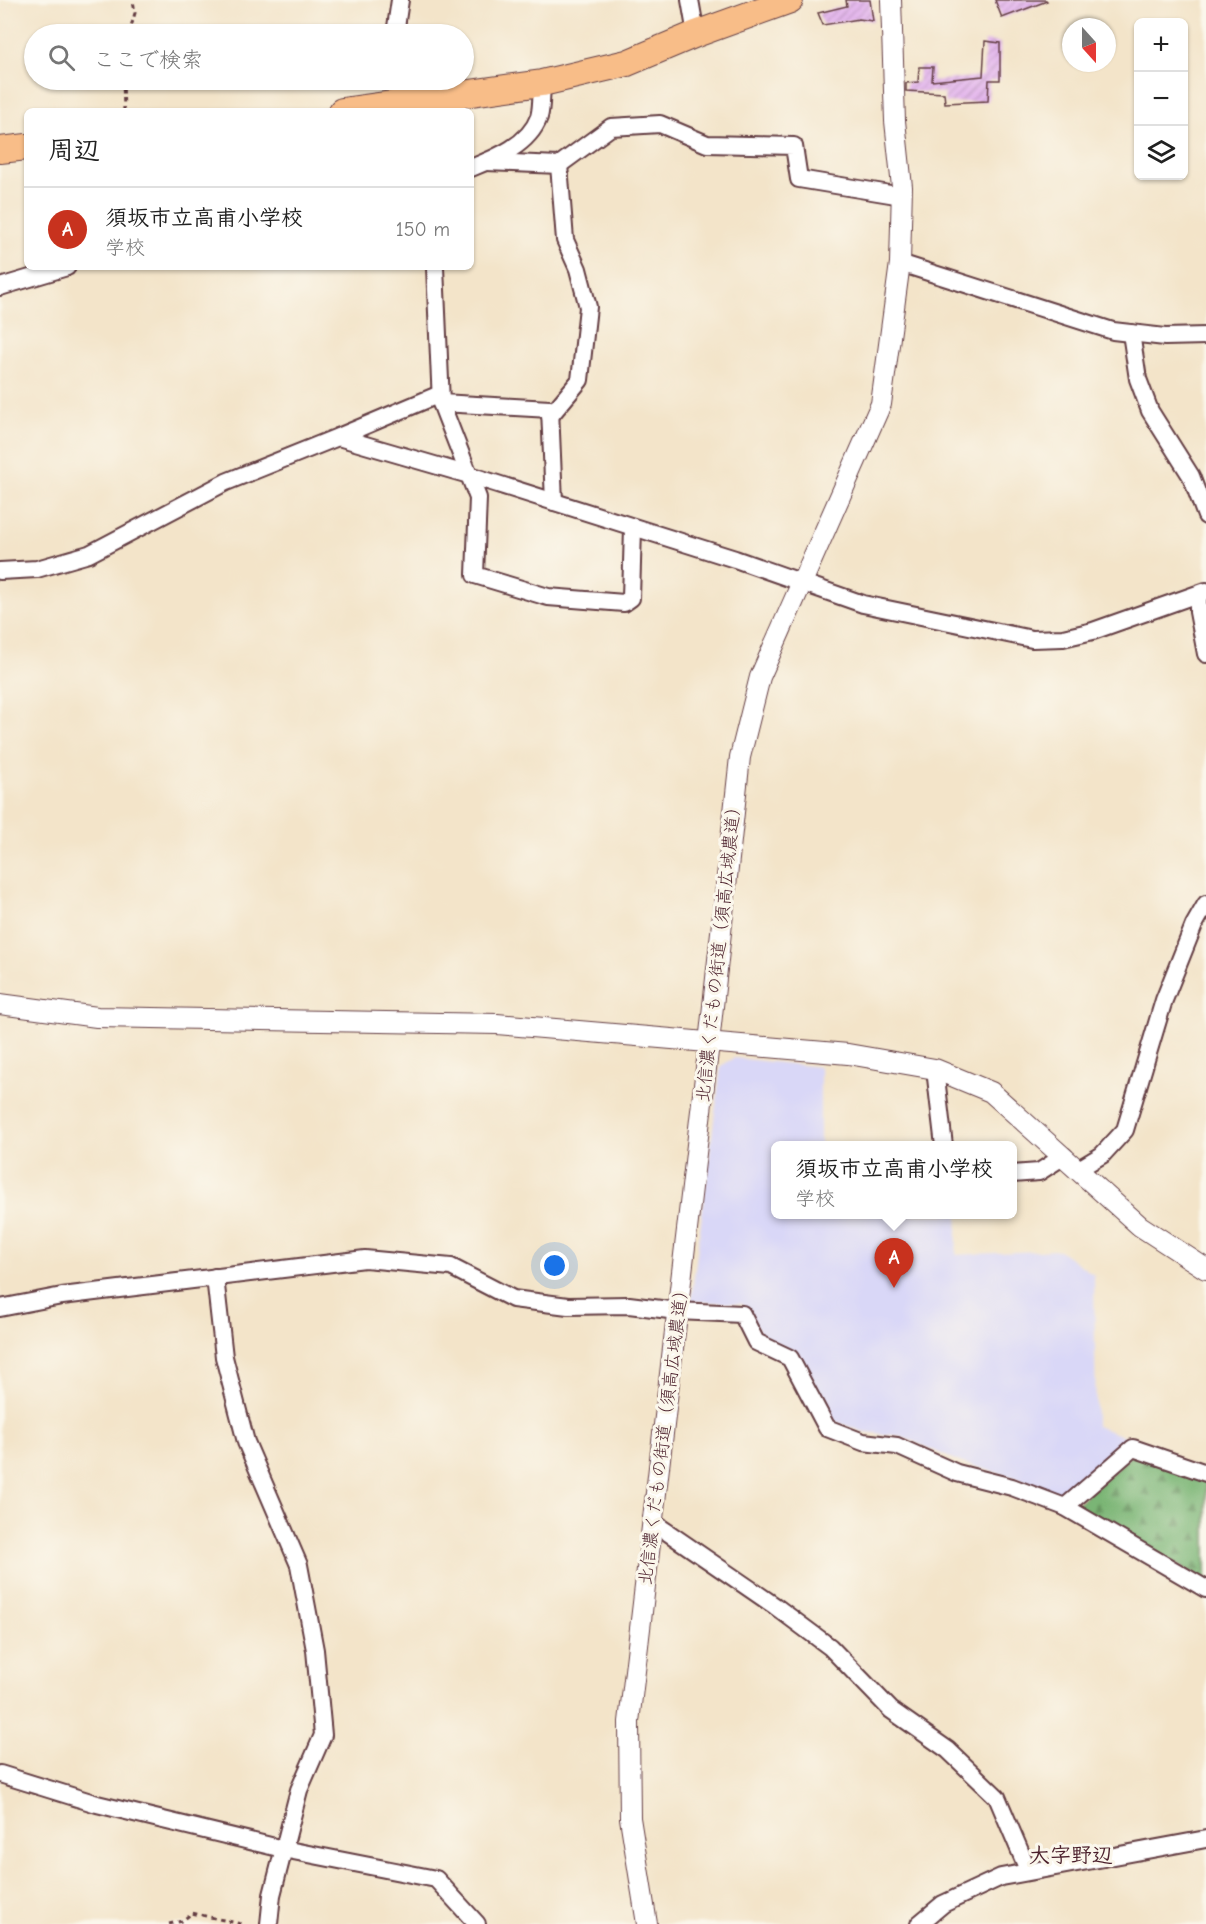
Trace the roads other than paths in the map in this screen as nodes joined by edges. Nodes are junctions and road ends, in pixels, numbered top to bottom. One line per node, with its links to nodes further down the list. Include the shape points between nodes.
1 (400, 0): 5 (street)
2 (690, 0): 6 (street)
3 (790, 0): 6 (main road)
4 (891, 0): 16 (street, 北信濃くだもの街道（須高広域農道）)
5 (396, 24)
6 (696, 34): 7 (main road, via 627,63)
7 (542, 83): 8 (main road); 14 (street, via 539,117 521,141)
8 (474, 87)
9 (434, 90): 10 (main road)
10 (403, 92): 11 (main road)
11 (352, 108)
12 (24, 147): 13 (main road)
13 (0, 150)
14 (478, 165): 15 (street)
15 (559, 165): 16 (street, via 612,127 660,124 706,144 794,146 799,179); 24 (street, via 565,240 588,307 580,380)
16 (902, 196): 17 (street, 北信濃くだもの街道（須高広域農道）)
17 (900, 263): 21 (street, via 1113,331); 31 (street, 北信濃くだもの街道（須高広域農道）, via 881,405)
18 (58, 270): 20 (street)
19 (435, 270): 23 (street)
20 (0, 287)
21 (1131, 333): 22 (street); 28 (street, via 1138,379 1150,411 1191,476)
22 (1206, 336)
23 (440, 398): 24 (street, via 550,409); 25 (street); 26 (street)
24 (550, 416): 27 (street)
25 (338, 437): 26 (street); 30 (street, via 226,482 89,554 37,569)
26 (469, 475): 27 (street); 29 (street, via 478,498 475,575 548,597 624,603 632,598)
27 (554, 502): 29 (street)
28 (1206, 516)
29 (633, 528): 31 (street)
30 (0, 571)
31 (801, 584): 32 (street, via 863,604 1032,639 1083,633); 36 (street, 北信濃くだもの街道（須高広域農道）, via 760,676 740,757)
32 (1202, 593): 33 (street, via 1198,612)
33 (1206, 654)
34 (1206, 904): 39 (street, via 1164,1000 1125,1130 1102,1155)
35 (0, 1004): 36 (street, via 97,1017 497,1024)
36 (709, 1043): 37 (street, via 848,1054); 44 (street, 北信濃くだもの街道（須高広域農道）)
37 (935, 1069): 38 (street); 39 (street, via 991,1092)
38 (943, 1141)
39 (1070, 1163): 40 (street); 41 (street, via 1140,1226)
40 (1017, 1174)
41 (1206, 1269)
42 (215, 1276): 43 (street); 44 (street, via 365,1259 450,1267 513,1299); 51 (street, via 224,1357 246,1442 298,1565 315,1650 323,1735 299,1790)
43 (0, 1308)
44 (677, 1311): 46 (street, via 742,1314 756,1342 790,1358 827,1428 863,1442 897,1446 957,1473 1012,1487); 47 (street, 北信濃くだもの街道（須高広域農道）)
45 (1206, 1473): 46 (street, via 1133,1448)
46 (1065, 1507): 48 (street)
47 (654, 1523): 52 (street, via 776,1605 830,1647 891,1710 948,1750 997,1797); 55 (street, 北信濃くだもの街道（須高広域農道）, via 629,1722 630,1818)
48 (1206, 1589)
49 (0, 1774): 51 (street, via 97,1804)
50 (1206, 1839): 52 (street)
51 (283, 1850): 53 (street); 54 (street, via 436,1879)
52 (1028, 1870): 56 (street, via 1000,1877 944,1904)
53 (269, 1924)
54 (477, 1924)
55 (647, 1924)
56 (919, 1924)

